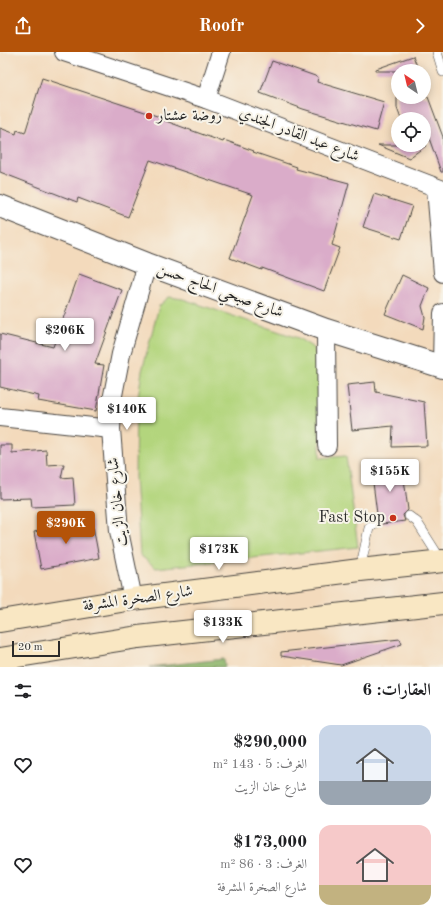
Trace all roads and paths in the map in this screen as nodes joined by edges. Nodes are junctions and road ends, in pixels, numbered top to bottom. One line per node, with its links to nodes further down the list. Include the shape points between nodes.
1 (64, 52): 5 (street, شارع عبد القادر الجندي)
2 (221, 52): 5 (street)
3 (437, 52): 4 (lane)
4 (443, 72)
5 (206, 99): 6 (street, شارع عبد القادر الجندي)
6 (439, 189): 9 (street)
7 (0, 206): 8 (street, شارع صبحي الحاج حسن)
8 (147, 264): 11 (street, شارع صبحي الحاج حسن); 14 (street, شارع خان الزيت, via 121,354 113,395)
9 (443, 273)
10 (443, 313): 12 (street)
11 (326, 330): 12 (street, شارع صبحي الحاج حسن); 15 (street)
12 (443, 367)
13 (0, 417): 14 (street)
14 (111, 429): 20 (street, شارع خان الزيت, via 120,531)
15 (327, 446)
16 (409, 516): 18 (lane, via 417,522)
17 (378, 520): 19 (lane, via 369,528)
18 (442, 561): 19 (main road, شارع الصخرة المشرفة)
19 (360, 570): 20 (main road, شارع الصخرة المشرفة)
20 (133, 599): 22 (main road, شارع الصخرة المشرفة)
21 (443, 603): 23 (main road, via 138,636)
22 (0, 621)
23 (0, 659)

